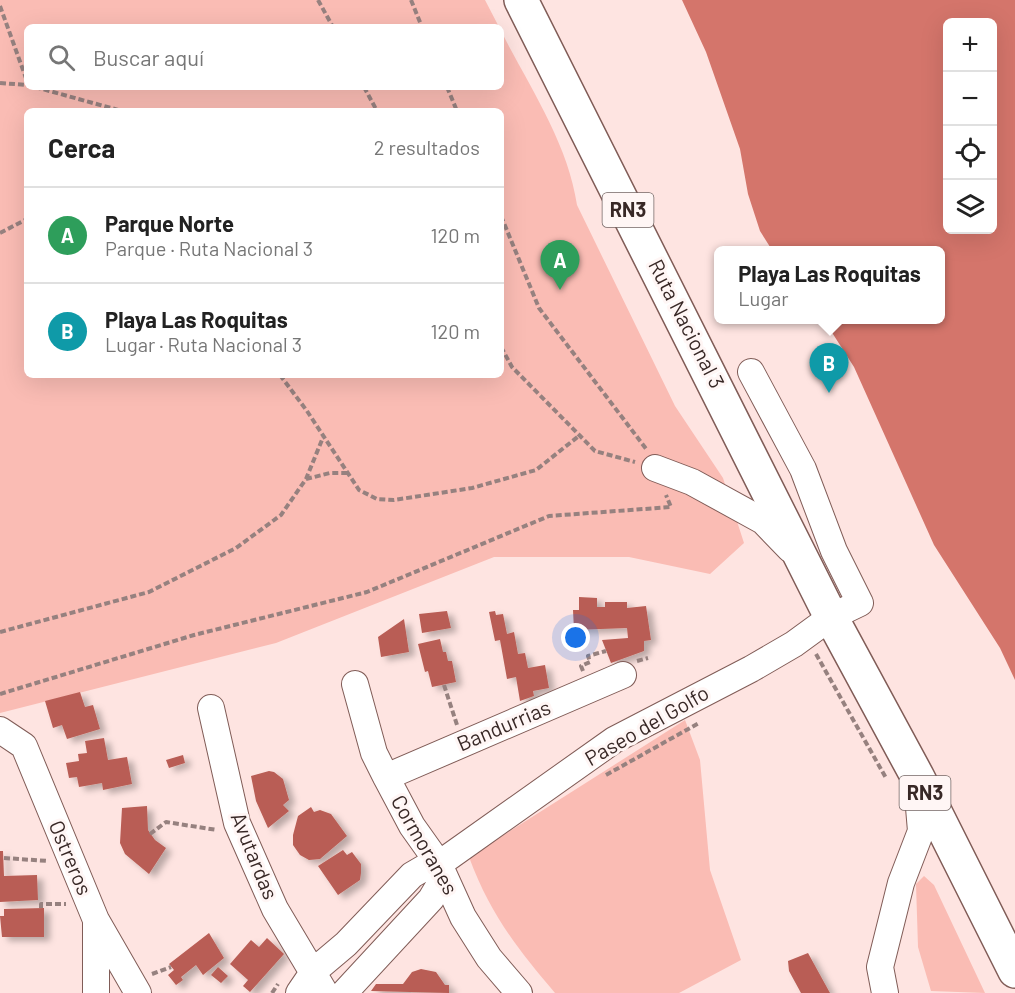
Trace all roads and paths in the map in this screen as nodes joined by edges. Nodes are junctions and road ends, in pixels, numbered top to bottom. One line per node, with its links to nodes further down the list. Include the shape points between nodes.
1 (318, 0): 5 (path)
2 (411, 0): 6 (path)
3 (521, 0): 27 (highway, Ruta Nacional 3 / RN3)
4 (0, 6): 7 (path)
5 (331, 24)
6 (421, 24)
7 (24, 74)
8 (0, 83): 9 (path)
9 (24, 83)
10 (45, 90): 13 (path)
11 (366, 90): 14 (path)
12 (448, 90): 15 (path)
13 (111, 108)
14 (375, 108)
15 (456, 108)
16 (24, 221): 18 (path)
17 (504, 223): 24 (path, via 539,308 645,444)
18 (0, 233)
19 (504, 352): 23 (path, via 512,367)
20 (752, 372): 28 (street, Paseo del Golfo, via 803,469 834,551 860,603)
21 (282, 378): 22 (path)
22 (324, 435): 25 (path); 26 (path)
23 (580, 435): 24 (path, via 596,451); 25 (path, via 536,470 472,488 377,499 359,490)
24 (655, 468): 27 (street, via 692,482 763,521); 34 (path, via 671,507 549,516 367,592 194,635)
25 (348, 473): 26 (path)
26 (306, 479): 29 (path, via 281,515 236,548 159,587)
27 (806, 566): 28 (highway, Ruta Nacional 3 / RN3)
28 (831, 617): 41 (highway, RN3); 46 (street, Paseo del Golfo, via 759,664 614,740)
29 (0, 632)
30 (807, 656): 41 (path, via 814,652)
31 (623, 675): 39 (street, Bandurrias)
32 (355, 684): 39 (street, Cormoranes, via 374,753)
33 (444, 684): 37 (path)
34 (0, 694)
35 (212, 708): 52 (street, Avutardas, via 237,824 275,909)
36 (703, 721): 40 (path)
37 (459, 729)
38 (0, 730): 49 (street, Ostreros, via 24,746)
39 (386, 777): 46 (street, Cormoranes, via 412,826)
40 (601, 778)
41 (902, 779): 51 (highway, RN3); 58 (street, via 921,831 901,883 880,967)
42 (223, 831): 43 (path, via 166,822)
43 (150, 834)
44 (3, 858): 45 (path)
45 (54, 862)
46 (439, 864): 52 (street, Paseo del Golfo, via 412,875 345,944); 56 (street, via 440,884 431,899); 57 (street, Cormoranes, via 463,917 489,958)
47 (71, 904): 48 (path, via 41,904)
48 (41, 908)
49 (96, 920): 53 (street, Ostreros); 54 (street)
50 (171, 967): 53 (path)
51 (1015, 971)
52 (320, 982): 55 (street, Paseo del Golfo)
53 (143, 985)
54 (96, 993)
55 (299, 993)
56 (344, 993)
57 (519, 993)
58 (885, 993)

